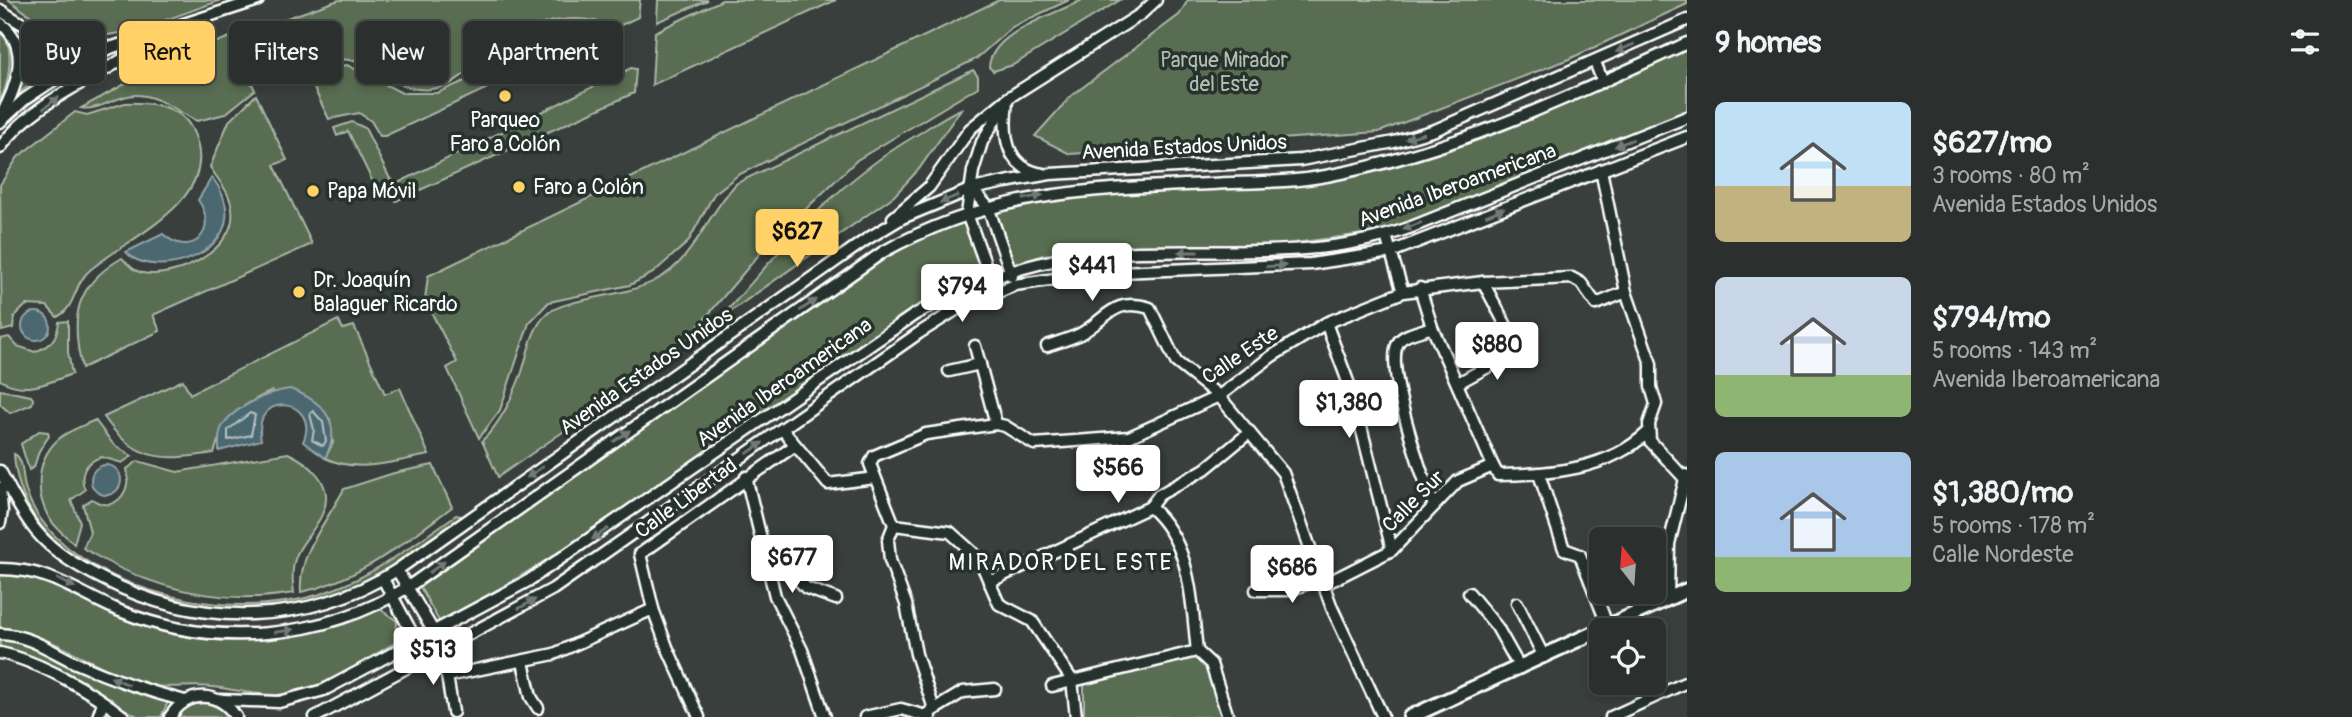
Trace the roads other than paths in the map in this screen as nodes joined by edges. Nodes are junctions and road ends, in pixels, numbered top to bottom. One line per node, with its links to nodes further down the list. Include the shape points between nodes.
1 (258, 0): 5 (street)
2 (1156, 0): 13 (street, via 1141,15)
3 (0, 10): 9 (street, via 51,40)
4 (1687, 20): 11 (street, Avenida Estados Unidos, one-way to 11)
5 (196, 21)
6 (0, 23): 15 (street, via 18,44 19,61 16,83)
7 (1687, 43): 12 (street, Avenida Estados Unidos)
8 (119, 45): 9 (street)
9 (113, 47): 15 (street, via 57,76)
10 (119, 59): 17 (street, one-way to 10, via 59,97)
11 (1595, 62): 12 (street); 19 (street, Avenida Estados Unidos, one-way to 19, via 1435,130 1395,142 1301,160)
12 (1603, 82): 21 (street, Avenida Estados Unidos, one-way to 12, via 1086,190 1289,181 1336,174 1444,147)
13 (1008, 99): 19 (street, via 1004,127 1017,163 1026,170); 20 (street, via 982,142 972,171); 24 (street, via 970,129 916,201)
14 (1687, 117): 23 (street, Avenida Iberoamericana, one-way to 23)
15 (0, 119)
16 (1687, 137): 18 (street, Avenida Iberoamericana)
17 (0, 148)
18 (1601, 170): 25 (street, Avenida Iberoamericana, one-way to 18); 33 (street)
19 (1050, 174): 20 (street, Avenida Estados Unidos)
20 (972, 189): 21 (street); 22 (street); 24 (street, Avenida Estados Unidos, one-way to 24, via 902,218)
21 (988, 207): 22 (street, Avenida Estados Unidos); 26 (street)
22 (967, 214): 27 (street); 65 (street, Avenida Estados Unidos, one-way to 22, via 883,252)
23 (1387, 236): 25 (street); 26 (street, Avenida Iberoamericana, one-way to 26, via 1266,252 1091,255)
24 (867, 239): 61 (street, Avenida Estados Unidos, one-way to 61)
25 (1391, 252): 29 (street, Avenida Iberoamericana, one-way to 25, via 1096,273 1311,264); 32 (street)
26 (1010, 272): 27 (street, Avenida Iberoamericana); 29 (street)
27 (990, 278): 31 (street); 76 (street, Avenida Iberoamericana, one-way to 76, via 914,315 564,559)
28 (1483, 282): 30 (street, Calle Este); 33 (street, Calle Este, via 1572,278 1596,303); 40 (street, via 1519,350)
29 (1015, 285): 31 (street, Avenida Iberoamericana)
30 (1420, 288): 32 (street, Calle Este); 35 (street)
31 (995, 291): 43 (street, Avenida Iberoamericana, via 919,333)
32 (1403, 292): 34 (street, Calle Este)
33 (1626, 292): 45 (street, via 1651,364 1656,404)
34 (1326, 323): 41 (street, Calle Este); 59 (street, via 1353,395)
35 (1432, 327): 40 (street); 54 (street, via 1402,338 1396,346 1399,387 1413,450)
36 (975, 346): 38 (street)
37 (1048, 346): 41 (street, via 1079,335 1113,309 1128,304 1145,306 1176,362)
38 (980, 364): 39 (street); 42 (street)
39 (949, 371)
40 (1458, 383): 47 (street)
41 (1219, 396): 42 (street, Calle Este, via 1127,438 1034,444); 44 (street)
42 (996, 424): 51 (street, via 926,433 870,460)
43 (782, 429): 46 (street); 82 (street, Avenida Iberoamericana, one-way to 43, via 553,589)
44 (1250, 432): 55 (street, via 1205,469 1159,495); 64 (street, via 1285,477)
45 (1648, 432): 49 (street, via 1613,458); 52 (street, via 1659,453)
46 (794, 446): 50 (street, Calle Libertad); 51 (street, via 828,484)
47 (1493, 466): 49 (street, via 1498,475); 54 (street, Calle Sur, via 1460,480)
48 (0, 471): 62 (street, Avenida Estados Unidos, via 36,531 71,562 158,603 211,613 282,613 306,609)
49 (1539, 474): 74 (street, via 1564,549 1580,555)
50 (746, 477): 58 (street); 73 (street, Calle Libertad, via 640,553)
51 (875, 478): 57 (street)
52 (1686, 478): 70 (street, via 1669,544)
53 (0, 488): 56 (street)
54 (1434, 506): 59 (street, Calle Sur)
55 (1150, 507): 63 (street); 80 (street, via 1170,527 1182,555)
56 (0, 523)
57 (894, 525): 63 (street, via 952,534 980,559); 96 (street, via 888,537 889,555 908,611)
58 (762, 540): 71 (street, via 807,589); 103 (street, via 775,596 802,650)
59 (1391, 550): 64 (street, Calle Sur)
60 (0, 569): 69 (street, Avenida Estados Unidos, one-way to 69, via 40,572 139,617 186,629 242,634 320,624)
61 (397, 570): 62 (street, Avenida Estados Unidos); 65 (street)
62 (383, 579): 69 (street)
63 (989, 582): 87 (street, via 999,604 1032,621)
64 (1322, 582): 66 (street, Calle Sur, via 1289,590); 107 (street)
65 (408, 587): 69 (street, Avenida Estados Unidos); 76 (street)
66 (1256, 590)
67 (1687, 590): 70 (main road)
68 (1469, 593): 85 (street, via 1497,627)
69 (393, 596): 79 (street)
70 (1668, 598): 75 (main road)
71 (836, 599)
72 (1517, 603): 83 (street)
73 (653, 609): 84 (street, via 560,652); 102 (street, Calle Libertad)
74 (1605, 618)
75 (1625, 618)
76 (434, 632): 79 (street, Avenida Iberoamericana); 82 (street)
77 (0, 634): 92 (street, one-way to 77, via 139,689 43,645)
78 (1589, 635): 83 (main road)
79 (417, 640): 82 (street); 91 (street, Avenida Iberoamericana, via 324,690 279,702)
80 (1197, 651): 87 (street); 106 (street, via 1210,664)
81 (0, 653): 93 (street, via 23,658)
82 (435, 654): 86 (street); 101 (street, Avenida Iberoamericana)
83 (1544, 657): 85 (main road)
84 (523, 663): 86 (street); 94 (street)
85 (1520, 668): 108 (main road)
86 (447, 676): 95 (street)
87 (1072, 680): 89 (street); 105 (street)
88 (1687, 682): 109 (street)
89 (1052, 686)
90 (995, 689): 96 (street, via 963,692)
91 (221, 700): 92 (street, Avenida Iberoamericana, via 197,696); 100 (street)
92 (185, 701): 99 (street)
93 (103, 702): 97 (street); 98 (street)
94 (538, 708)
95 (453, 712)
96 (930, 713): 104 (street, via 901,709)
97 (98, 717)
98 (124, 717)
99 (170, 717)
100 (236, 717)
101 (315, 717)
102 (699, 717)
103 (825, 717)
104 (865, 717)
105 (1076, 717)
106 (1228, 717)
107 (1383, 717)
108 (1410, 717)
109 (1611, 717)

